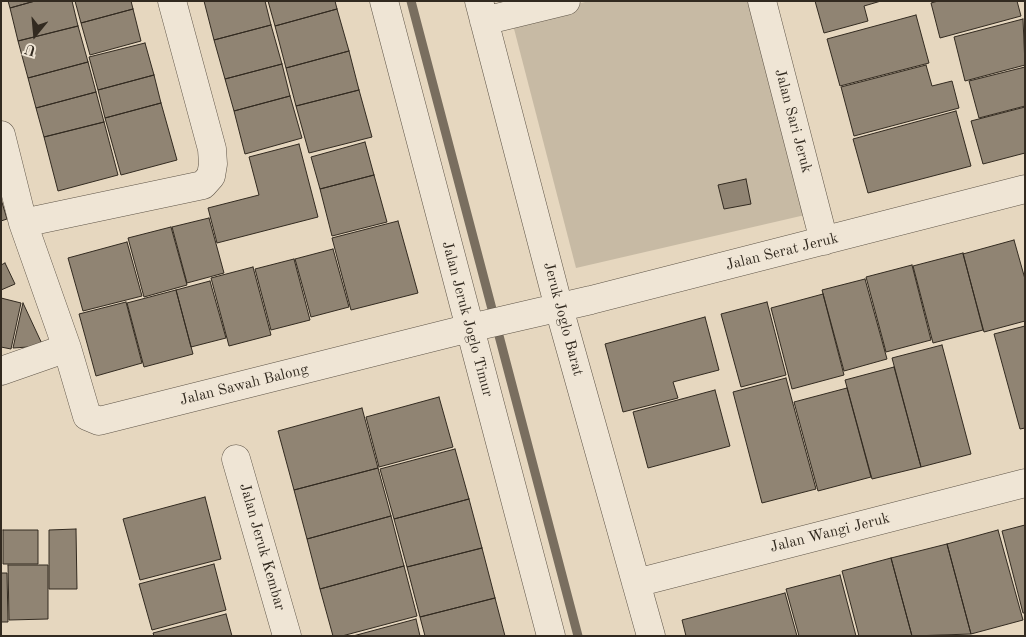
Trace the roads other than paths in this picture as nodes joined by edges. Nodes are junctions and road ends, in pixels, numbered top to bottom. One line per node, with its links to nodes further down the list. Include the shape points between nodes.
1 (172, 1): 8 (street, via 212,149 211,176 203,185)
2 (384, 1): 11 (street, Jalan Jeruk Joglo Timur)
3 (566, 1): 5 (street)
4 (762, 1): 9 (street, Jalan Sari Jeruk)
5 (482, 11): 10 (street, Jeruk Joglo Barat)
6 (1, 135): 8 (street)
7 (1025, 189): 9 (street, Jalan Serat Jeruk)
8 (23, 223): 12 (street)
9 (824, 241): 10 (street, Jalan Serat Jeruk)
10 (549, 310): 11 (street, Jalan Sawah Balong); 16 (street, Jeruk Joglo Barat)
11 (480, 326): 12 (street, Jalan Sawah Balong, via 99,421 87,416); 18 (street, Jalan Jeruk Joglo Timur)
12 (67, 348): 13 (street)
13 (1, 371)
14 (236, 458): 17 (street, Jalan Jeruk Kembar)
15 (1025, 483): 16 (street, Jalan Wangi Jeruk)
16 (636, 583): 19 (street, Jeruk Joglo Barat)
17 (287, 636)
18 (552, 636)
19 (651, 636)

